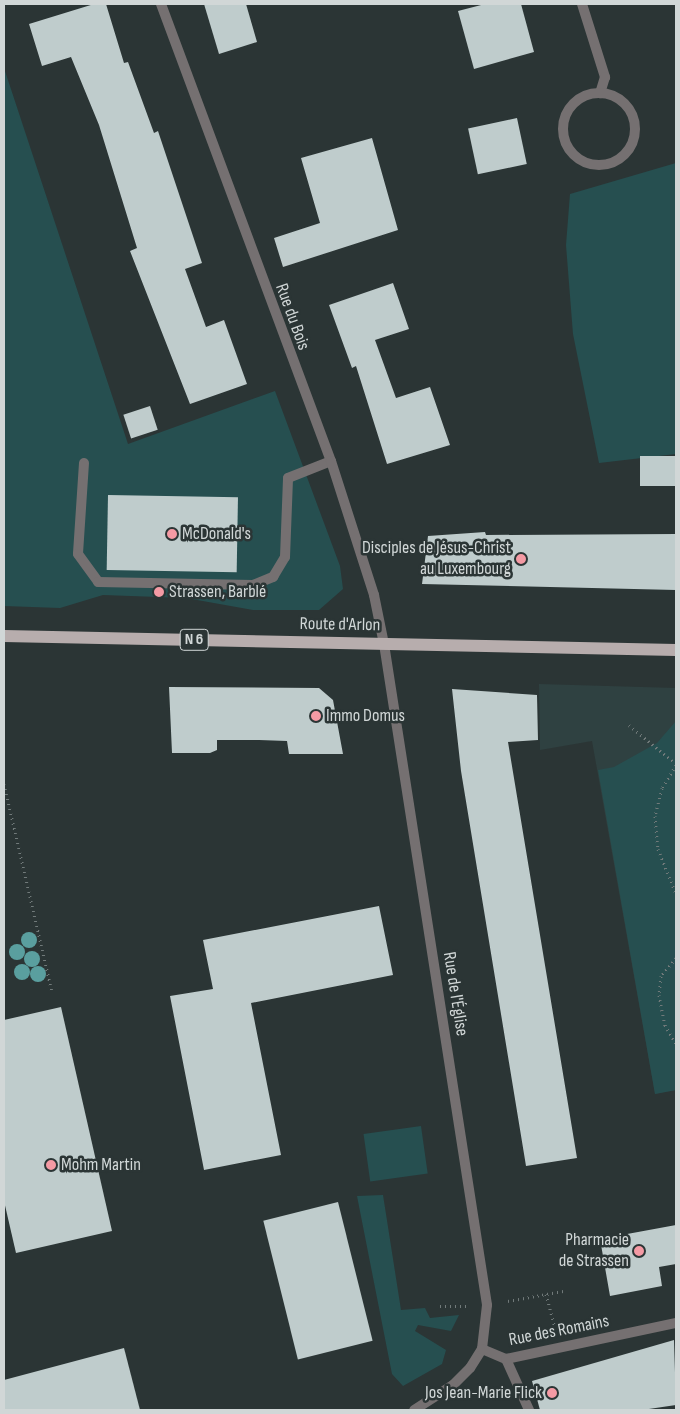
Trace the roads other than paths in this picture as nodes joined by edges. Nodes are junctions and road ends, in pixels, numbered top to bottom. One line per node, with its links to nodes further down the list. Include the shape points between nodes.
1 (161, 4): 4 (street, Rue du Bois)
2 (582, 4): 3 (street, via 605,77)
3 (600, 93): 3 (street, via 578,99 562,128 576,158 597,166 621,158 634,137 635,124 623,102)
4 (331, 461): 5 (street, via 288,478 285,558 273,577 253,585 98,582 78,554); 7 (street, Rue du Bois, via 374,594)
5 (84, 463)
6 (4, 636): 7 (main road, Route d'Arlon / N 6)
7 (384, 644): 8 (main road, Route d'Arlon / N 6); 10 (street, Rue de l'Église, via 487,1305)
8 (676, 650)
9 (676, 1324): 11 (street, Rue des Romains)
10 (482, 1349): 11 (street, Rue des Romains); 12 (street, via 453,1386)
11 (506, 1359): 13 (street)
12 (414, 1410)
13 (529, 1410)

